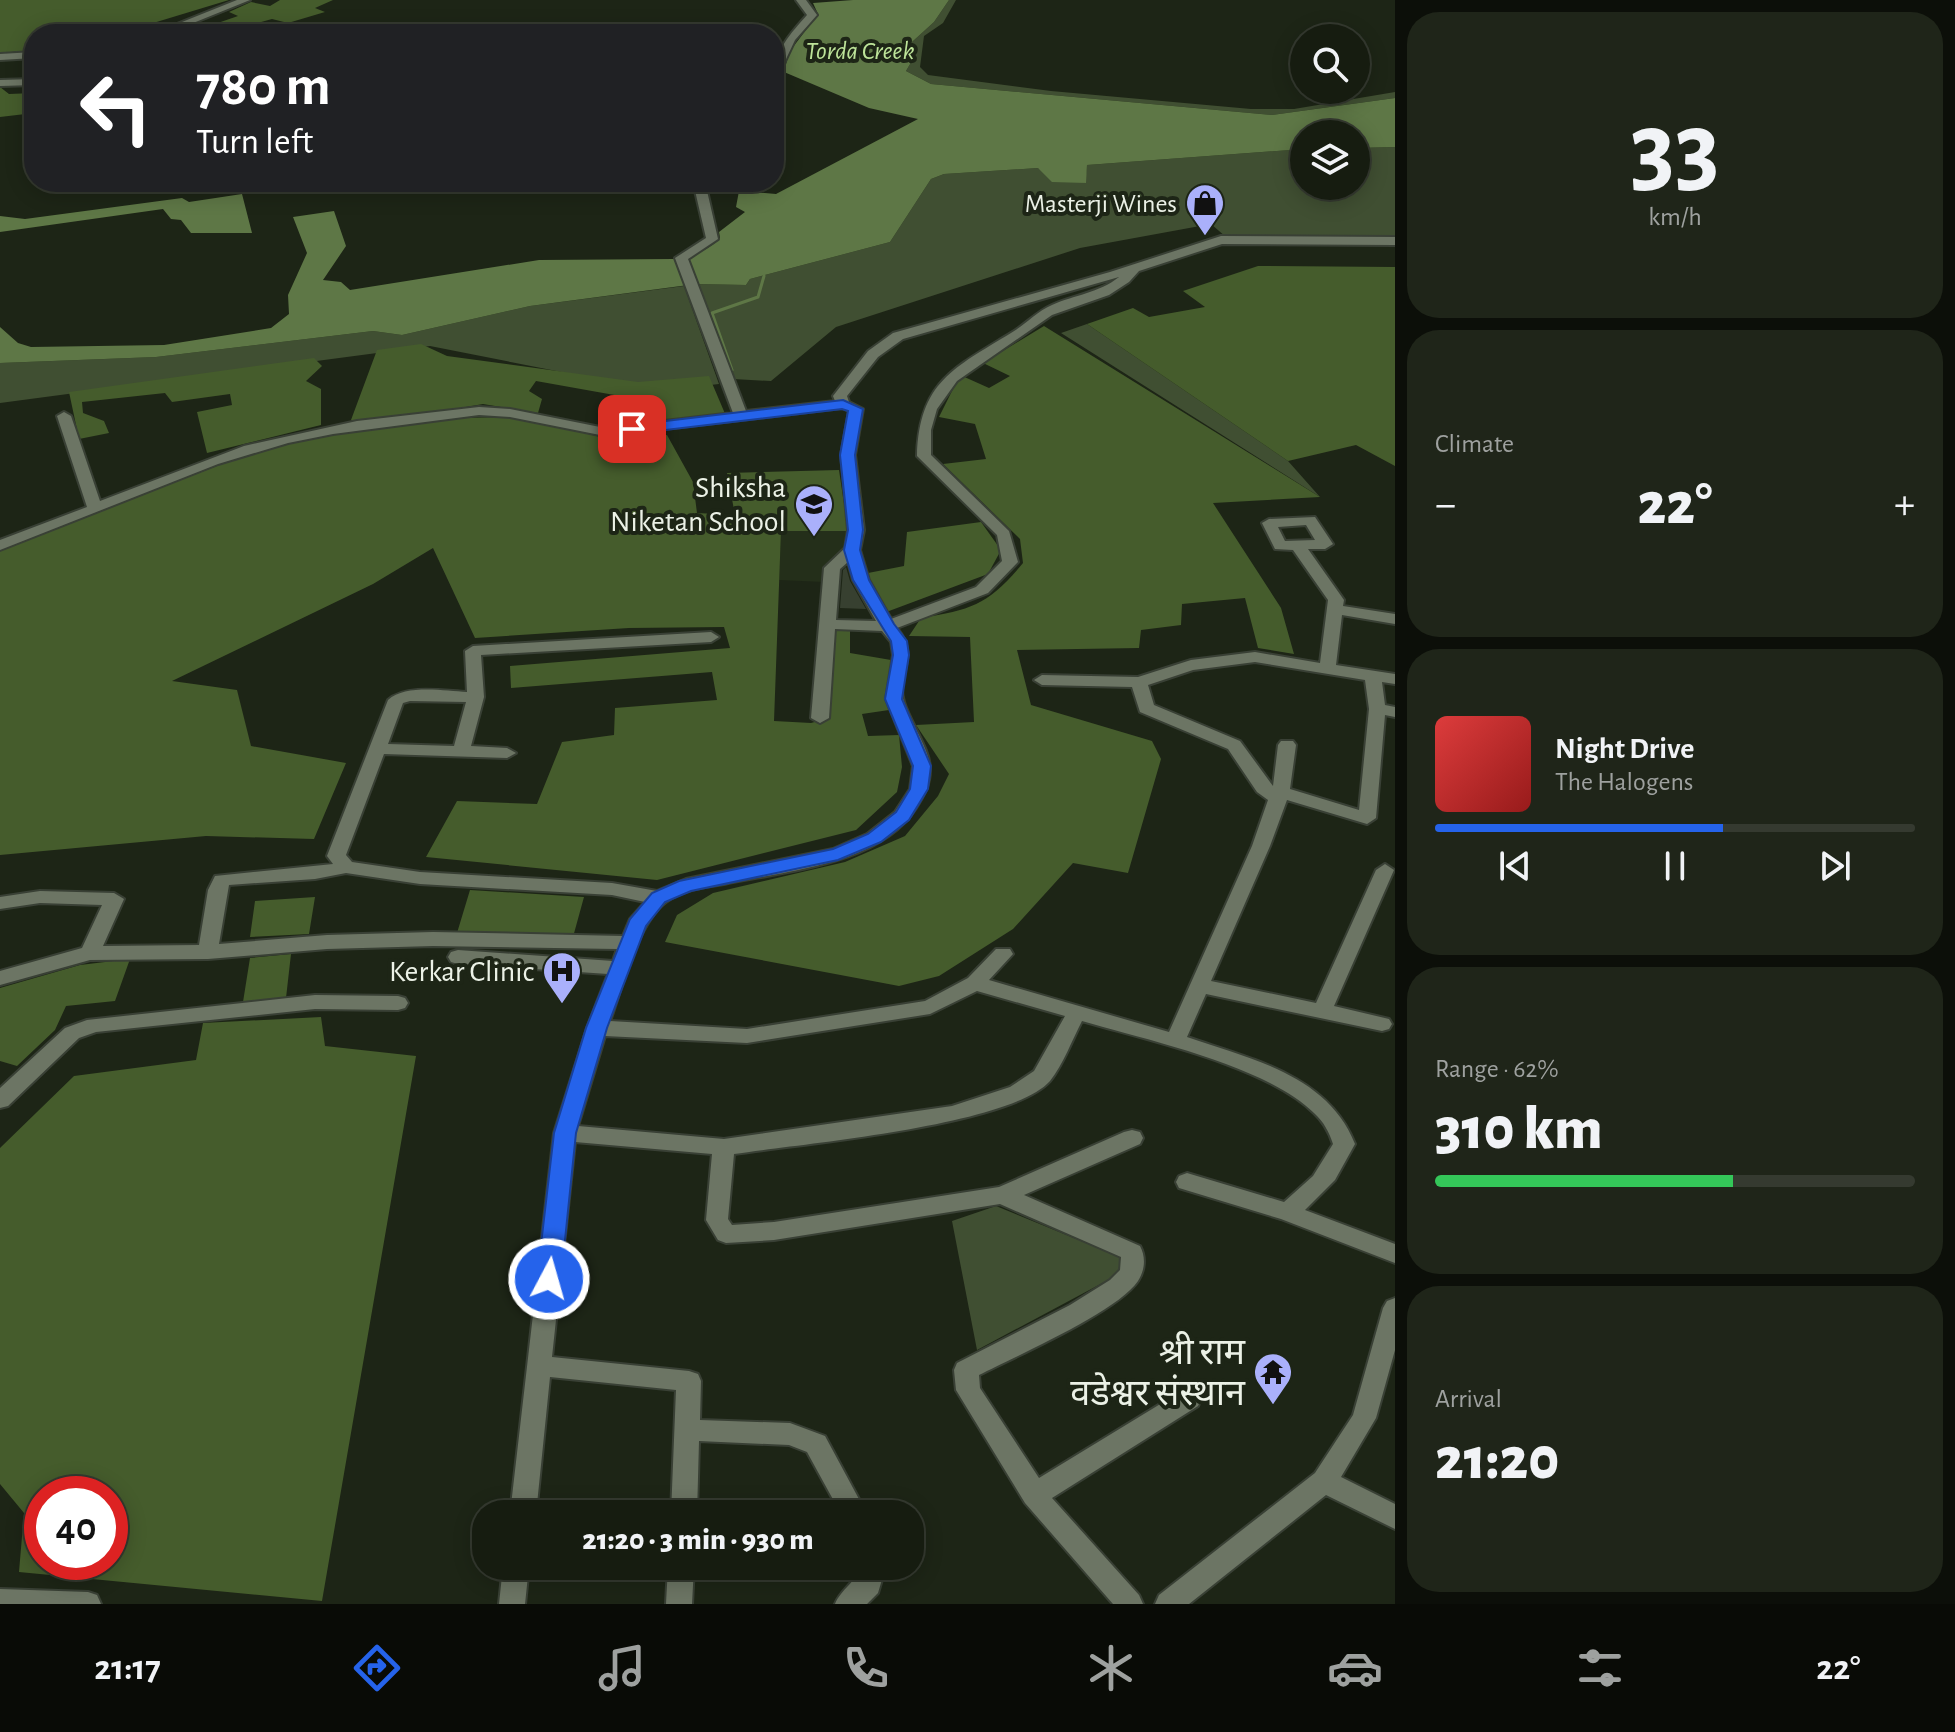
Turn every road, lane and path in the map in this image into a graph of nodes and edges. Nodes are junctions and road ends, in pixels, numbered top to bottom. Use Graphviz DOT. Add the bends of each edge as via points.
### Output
graph roads {
  1 [pos="245,0"];
  2 [pos="801,0"];
  3 [pos="183,24"];
  4 [pos="784,52"];
  5 [pos="24,56"];
  6 [pos="0,57"];
  7 [pos="24,82"];
  8 [pos="0,83"];
  9 [pos="701,192"];
  10 [pos="1395,241"];
  11 [pos="1134,269"];
  12 [pos="843,404"];
  13 [pos="64,416"];
  14 [pos="742,418"];
  15 [pos="95,509"];
  16 [pos="0,545"];
  17 [pos="1299,548"];
  18 [pos="852,550"];
  19 [pos="1335,609"];
  20 [pos="1395,619"];
  21 [pos="826,624"];
  22 [pos="887,626"];
  23 [pos="711,637"];
  24 [pos="1327,669"];
  25 [pos="1373,675"];
  26 [pos="1395,679"];
  27 [pos="1042,680"];
  28 [pos="1139,682"];
  29 [pos="476,697"];
  30 [pos="1386,711"];
  31 [pos="820,718"];
  32 [pos="1287,745"];
  33 [pos="379,749"];
  34 [pos="461,751"];
  35 [pos="507,753"];
  36 [pos="1280,795"];
  37 [pos="346,867"];
  38 [pos="1385,870"];
  39 [pos="659,898"];
  40 [pos="0,903"];
  41 [pos="630,943"];
  42 [pos="208,952"];
  43 [pos="90,953"];
  44 [pos="1003,954"];
  45 [pos="458,957"];
  46 [pos="620,968"];
  47 [pos="0,978"];
  48 [pos="975,983"];
  49 [pos="1199,986"];
  50 [pos="398,1003"];
  51 [pos="1322,1011"];
  52 [pos="1076,1014"];
  53 [pos="1382,1024"];
  54 [pos="597,1028"];
  55 [pos="1175,1041"];
  56 [pos="0,1100"];
  57 [pos="565,1133"];
  58 [pos="1132,1138"];
  59 [pos="724,1147"];
  60 [pos="1187,1182"];
  61 [pos="1002,1195"];
  62 [pos="1287,1212"];
  63 [pos="1395,1254"];
  64 [pos="1395,1308"];
  65 [pos="540,1366"];
  66 [pos="1189,1399"];
  67 [pos="689,1430"];
  68 [pos="1324,1481"];
  69 [pos="1034,1495"];
  70 [pos="525,1500"];
  71 [pos="685,1500"];
  72 [pos="846,1500"];
  73 [pos="1395,1517"];
  74 [pos="515,1580"];
  75 [pos="680,1580"];
  76 [pos="870,1580"];
  77 [pos="0,1601"];
  78 [pos="34,1603"];
  79 [pos="88,1604"];
  80 [pos="512,1604"];
  81 [pos="679,1604"];
  82 [pos="848,1604"];
  83 [pos="1130,1604"];
  84 [pos="1168,1604"];
  1 -- 3 [label="street"];
  2 -- 4 [label="street" via="812,15"];
  5 -- 6 [label="street"];
  7 -- 8 [label="street"];
  9 -- 14 [label="street" via="712,239 683,255 684,267"];
  10 -- 11 [label="street" via="1233,239"];
  11 -- 12 [label="street" via="898,336 853,378 840,396"];
  11 -- 22 [label="street" via="1108,293 1047,312 958,369 937,396 923,436 924,456 1004,534 1010,562 982,590"];
  12 -- 14 [label="street"];
  12 -- 18 [label="street" via="857,414 848,455 856,530"];
  13 -- 15 [label="street"];
  14 -- 15 [label="street" via="605,432 510,413 446,415 286,439 197,466"];
  15 -- 16 [label="street"];
  17 -- 19 [label="street" via="1336,600"];
  18 -- 21 [label="street" via="832,568"];
  18 -- 22 [label="street" via="861,580"];
  19 -- 20 [label="street"];
  19 -- 24 [label="street"];
  21 -- 22 [label="street"];
  21 -- 31 [label="street"];
  22 -- 39 [label="street" via="899,641 901,655 894,699 922,766 919,789 902,816 874,838 838,854 686,885"];
  23 -- 29 [label="street" via="473,651"];
  24 -- 25 [label="street"];
  24 -- 28 [label="street" via="1255,657 1191,665"];
  25 -- 26 [label="street"];
  25 -- 30 [label="street"];
  27 -- 28 [label="street"];
  28 -- 36 [label="street" via="1146,708 1234,745 1263,788"];
  29 -- 33 [label="street" via="396,700"];
  29 -- 34 [label="street"];
  30 -- 36 [label="street" via="1367,818"];
  32 -- 36 [label="street"];
  33 -- 34 [label="street"];
  33 -- 37 [label="street" via="340,839 336,856"];
  34 -- 35 [label="street"];
  36 -- 49 [label="street"];
  37 -- 39 [label="street" via="420,878 612,889"];
  37 -- 42 [label="street" via="318,875 222,880"];
  38 -- 51 [label="street"];
  39 -- 41 [label="street" via="637,924"];
  40 -- 43 [label="street" via="40,897 114,899"];
  41 -- 42 [label="street" via="433,939"];
  41 -- 46 [label="street"];
  42 -- 43 [label="street"];
  43 -- 47 [label="street"];
  44 -- 48 [label="street"];
  45 -- 46 [label="street"];
  46 -- 54 [label="street"];
  48 -- 52 [label="street"];
  48 -- 54 [label="street" via="930,1007 747,1036"];
  49 -- 51 [label="street"];
  49 -- 55 [label="street"];
  50 -- 56 [label="street" via="315,1002 94,1025 72,1033"];
  51 -- 53 [label="street"];
  52 -- 55 [label="street"];
  52 -- 59 [label="street" via="1042,1076 1017,1093 953,1114"];
  54 -- 57 [label="street"];
  55 -- 62 [label="street" via="1260,1070 1300,1092 1334,1120 1344,1144 1334,1168"];
  57 -- 59 [label="street"];
  57 -- 65 [label="street"];
  58 -- 61 [label="street"];
  59 -- 61 [label="street" via="717,1220 726,1234"];
  60 -- 62 [label="street"];
  61 -- 69 [label="street" via="1132,1252 1128,1279 966,1370 968,1390"];
  62 -- 63 [label="street"];
  64 -- 68 [label="street" via="1364,1418"];
  65 -- 67 [label="street" via="689,1381"];
  65 -- 70 [label="street"];
  66 -- 69 [label="street"];
  67 -- 71 [label="street"];
  67 -- 72 [label="street" via="790,1434 816,1444"];
  68 -- 73 [label="street"];
  68 -- 84 [label="street"];
  69 -- 83 [label="street"];
  74 -- 80 [label="street"];
  75 -- 81 [label="street"];
  76 -- 82 [label="street"];
  77 -- 78 [label="street"];
  78 -- 79 [label="street"];
}
